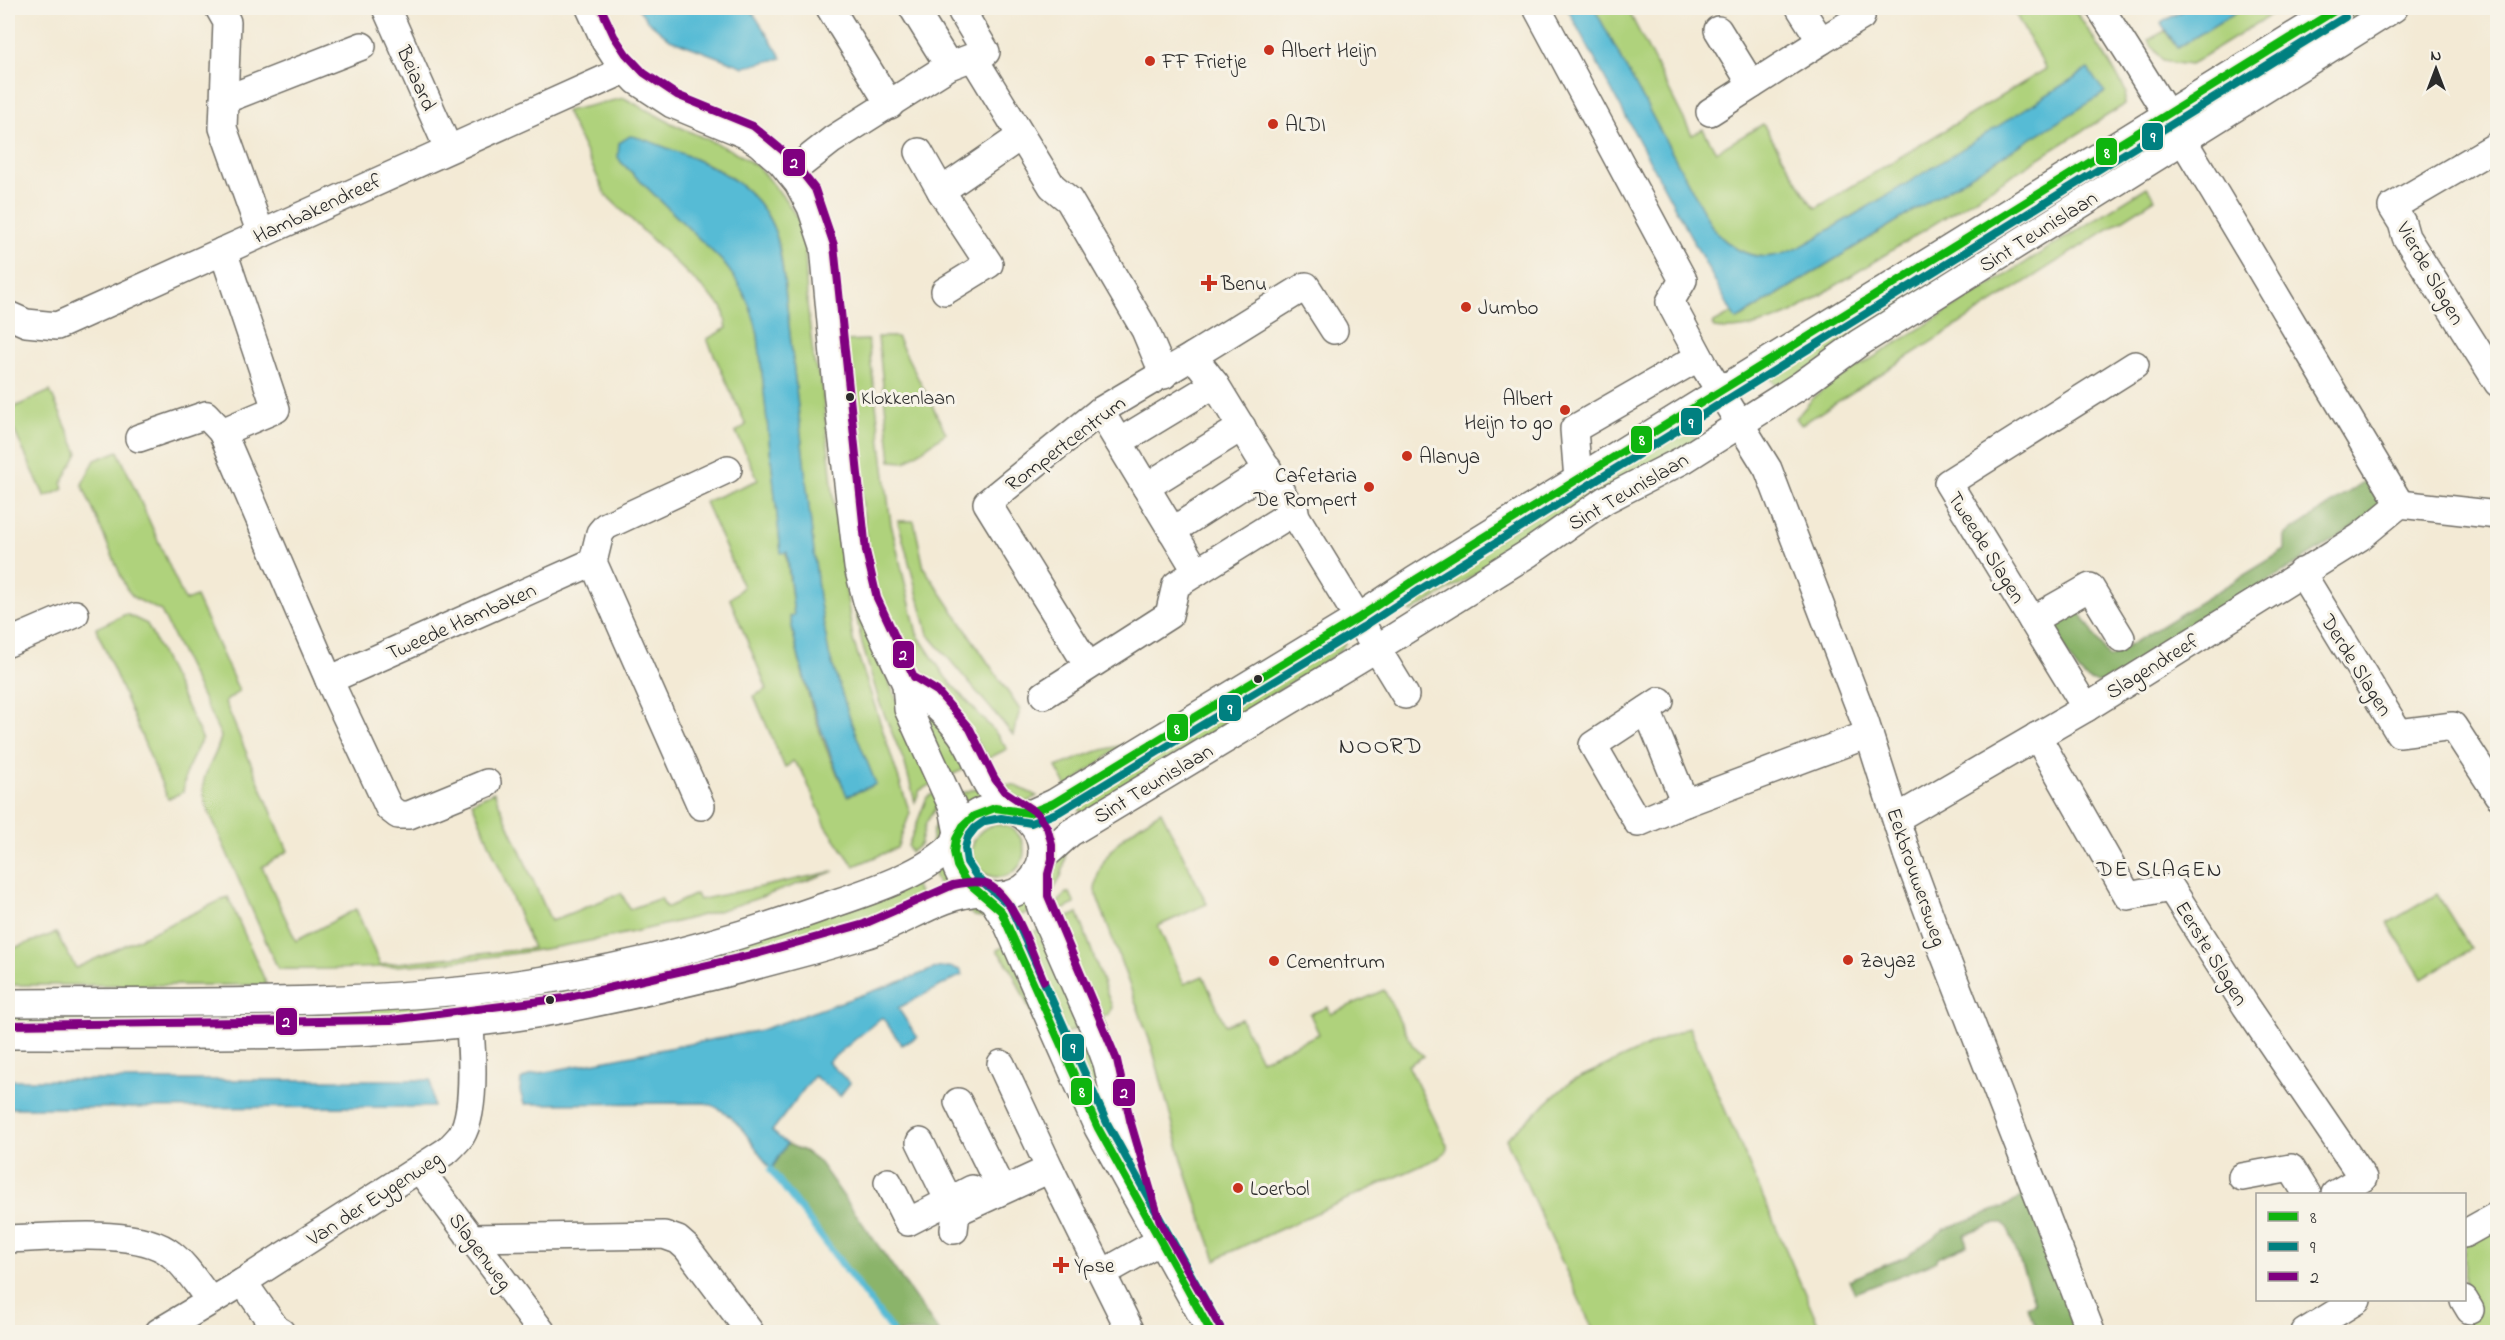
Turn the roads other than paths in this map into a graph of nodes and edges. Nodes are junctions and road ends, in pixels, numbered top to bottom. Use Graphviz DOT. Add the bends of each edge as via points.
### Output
graph roads {
  1 [pos="219,8"];
  2 [pos="386,8"];
  3 [pos="590,8"];
  4 [pos="830,8"];
  5 [pos="913,8"];
  6 [pos="970,8"];
  7 [pos="1538,8"];
  8 [pos="1800,8"];
  9 [pos="2100,8"];
  10 [pos="2339,8"];
  11 [pos="2394,8"];
  12 [pos="1862,17"];
  13 [pos="1718,30"];
  14 [pos="1821,41"];
  15 [pos="363,46"];
  16 [pos="961,61"];
  17 [pos="625,70"];
  18 [pos="1752,85"];
  19 [pos="224,100"];
  20 [pos="890,105"];
  21 [pos="1710,112"];
  22 [pos="2168,114"];
  23 [pos="1021,136"];
  24 [pos="2184,140"];
  25 [pos="2498,145"];
  26 [pos="448,148"];
  27 [pos="919,152"];
  28 [pos="790,173"];
  29 [pos="941,191"];
  30 [pos="261,234"];
  31 [pos="223,252"];
  32 [pos="945,291"];
  33 [pos="8,315"];
  34 [pos="1334,330"];
  35 [pos="1192,356"];
  36 [pos="1699,357"];
  37 [pos="2135,365"];
  38 [pos="1164,375"];
  39 [pos="2498,383"];
  40 [pos="1215,384"];
  41 [pos="1720,392"];
  42 [pos="1637,393"];
  43 [pos="1100,411"];
  44 [pos="1676,420"];
  45 [pos="1739,424"];
  46 [pos="1242,427"];
  47 [pos="222,432"];
  48 [pos="139,438"];
  49 [pos="1119,442"];
  50 [pos="728,469"];
  51 [pos="1268,469"];
  52 [pos="1578,480"];
  53 [pos="1146,487"];
  54 [pos="2400,504"];
  55 [pos="1295,511"];
  56 [pos="2498,515"];
  57 [pos="1172,531"];
  58 [pos="593,562"];
  59 [pos="1197,572"];
  60 [pos="2301,572"];
  61 [pos="75,614"];
  62 [pos="1358,618"];
  63 [pos="2032,620"];
  64 [pos="2121,638"];
  65 [pos="8,643"];
  66 [pos="1377,648"];
  67 [pos="1082,657"];
  68 [pos="329,680"];
  69 [pos="906,684"];
  70 [pos="1044,695"];
  71 [pos="1405,695"];
  72 [pos="2086,708"];
  73 [pos="1869,734"];
  74 [pos="2037,736"];
  75 [pos="487,783"];
  76 [pos="2498,795"];
  77 [pos="1685,803"];
  78 [pos="701,806"];
  79 [pos="1016,812"];
  80 [pos="1897,818"];
  81 [pos="956,838"];
  82 [pos="1040,865"];
  83 [pos="983,893"];
  84 [pos="467,990"];
  85 [pos="8,1003"];
  86 [pos="469,1022"];
  87 [pos="8,1035"];
  88 [pos="1001,1064"];
  89 [pos="958,1102"];
  90 [pos="920,1142"];
  91 [pos="1046,1161"];
  92 [pos="420,1170"];
  93 [pos="995,1177"];
  94 [pos="2242,1177"];
  95 [pos="888,1182"];
  96 [pos="2306,1193"];
  97 [pos="2337,1193"];
  98 [pos="948,1201"];
  99 [pos="2498,1215"];
  100 [pos="954,1230"];
  101 [pos="2466,1233"];
  102 [pos="1155,1234"];
  103 [pos="470,1238"];
  104 [pos="8,1239"];
  105 [pos="1103,1273"];
  106 [pos="243,1281"];
  107 [pos="210,1300"];
  108 [pos="2354,1301"];
  109 [pos="159,1332"];
  110 [pos="281,1332"];
  111 [pos="542,1332"];
  112 [pos="750,1332"];
  113 [pos="1131,1332"];
  114 [pos="1211,1332"];
  115 [pos="2091,1332"];
  116 [pos="2305,1332"];
  1 -- 19 [label="street" via="227,22"];
  2 -- 26 [label="street, Beiaard"];
  3 -- 17 [label="street" via="605,41"];
  4 -- 20 [label="street"];
  5 -- 16 [label="street"];
  6 -- 16 [label="street" via="962,12 986,52"];
  7 -- 36 [label="street, Eekbrouwersweg" via="1683,280 1670,302"];
  8 -- 14 [label="street"];
  9 -- 22 [label="street"];
  10 -- 22 [label="street, Sint Teunislaan"];
  11 -- 24 [label="street, Sint Teunislaan"];
  12 -- 14 [label="street"];
  13 -- 18 [label="street"];
  14 -- 18 [label="street"];
  15 -- 19 [label="street"];
  16 -- 20 [label="street"];
  16 -- 23 [label="street"];
  17 -- 26 [label="street, Hambakendreef"];
  17 -- 28 [label="street" via="672,104 747,135"];
  18 -- 21 [label="street"];
  19 -- 30 [label="street" via="223,128"];
  20 -- 28 [label="street" via="832,140"];
  22 -- 24 [label="street"];
  22 -- 41 [label="street, Sint Teunislaan"];
  23 -- 29 [label="street"];
  23 -- 38 [label="street" via="1052,186 1069,201 1145,330"];
  24 -- 45 [label="street, Sint Teunislaan" via="1859,343"];
  24 -- 54 [label="street"];
  25 -- 39 [label="street, Vierde Slagen" via="2392,207 2406,237"];
  26 -- 30 [label="street, Hambakendreef"];
  27 -- 29 [label="street"];
  28 -- 69 [label="street" via="806,194 824,246 861,580"];
  29 -- 32 [label="street" via="989,264"];
  30 -- 31 [label="street, Hambakendreef"];
  31 -- 33 [label="street, Hambakendreef" via="57,326 26,323"];
  31 -- 47 [label="street" via="276,409"];
  34 -- 35 [label="street, Rompertcentrum" via="1306,286"];
  35 -- 38 [label="street, Rompertcentrum"];
  35 -- 40 [label="street"];
  36 -- 41 [label="street, Eekbrouwersweg"];
  36 -- 42 [label="street"];
  37 -- 63 [label="street, Tweede Slagen" via="1948,483"];
  38 -- 43 [label="street, Rompertcentrum"];
  40 -- 46 [label="street"];
  40 -- 49 [label="street"];
  41 -- 44 [label="street, Sint Teunislaan"];
  41 -- 45 [label="street, Eekbrouwersweg"];
  42 -- 44 [label="street"];
  42 -- 52 [label="street" via="1574,429"];
  43 -- 49 [label="street"];
  43 -- 67 [label="street, Rompertcentrum" via="987,503"];
  44 -- 52 [label="street, Sint Teunislaan"];
  45 -- 66 [label="street, Sint Teunislaan" via="1683,460 1605,500 1529,553"];
  45 -- 73 [label="street, Eekbrouwersweg" via="1768,469"];
  46 -- 51 [label="street"];
  46 -- 53 [label="street"];
  47 -- 48 [label="street" via="206,415"];
  47 -- 68 [label="street"];
  49 -- 53 [label="street"];
  50 -- 58 [label="street" via="606,526 600,533"];
  51 -- 55 [label="street"];
  51 -- 57 [label="street"];
  52 -- 62 [label="street, Sint Teunislaan"];
  53 -- 57 [label="street"];
  54 -- 56 [label="street"];
  54 -- 60 [label="street, Slagendreef" via="2360,537"];
  55 -- 59 [label="street"];
  55 -- 62 [label="street"];
  57 -- 59 [label="street"];
  58 -- 68 [label="street, Tweede Hambaken"];
  58 -- 78 [label="street"];
  59 -- 67 [label="street" via="1176,585 1169,615"];
  60 -- 72 [label="street, Slagendreef"];
  60 -- 76 [label="street, Derde Slagen" via="2399,733 2452,726"];
  61 -- 65 [label="street"];
  62 -- 66 [label="street"];
  62 -- 79 [label="street, Sint Teunislaan" via="1054,803 1032,813"];
  63 -- 64 [label="street" via="2090,586"];
  63 -- 72 [label="street, Tweede Slagen"];
  66 -- 71 [label="street"];
  66 -- 82 [label="street, Sint Teunislaan" via="1070,833"];
  67 -- 70 [label="street"];
  68 -- 75 [label="street" via="389,808 398,815 409,815"];
  69 -- 79 [label="street" via="930,699 962,735 990,791"];
  69 -- 81 [label="street" via="908,709 953,808"];
  72 -- 74 [label="street, Slagendreef"];
  73 -- 77 [label="street"];
  73 -- 80 [label="street, Eekbrouwersweg"];
  74 -- 80 [label="street, Slagendreef"];
  74 -- 97 [label="street, Eerste Slagen" via="2128,896 2171,888 2363,1178"];
  77 -- 77 [label="street" via="1638,823 1593,745 1654,706"];
  79 -- 81 [label="street" via="1003,808 981,811 964,824"];
  79 -- 82 [label="street" via="1038,832 1042,845"];
  80 -- 115 [label="street, Eekbrouwersweg" via="1941,946"];
  81 -- 83 [label="street" via="954,858 959,872 968,884"];
  81 -- 84 [label="street" via="926,867 754,932 558,978"];
  82 -- 83 [label="street" via="1028,884 1015,892 1000,896"];
  82 -- 102 [label="street" via="1038,898 1107,1063 1120,1124"];
  83 -- 86 [label="street" via="957,896 868,934 763,963 567,1008"];
  83 -- 102 [label="street" via="993,900 1007,923 1098,1128"];
  84 -- 85 [label="street" via="290,1001"];
  84 -- 86 [label="street, Van der Eygenweg"];
  86 -- 87 [label="street" via="392,1030"];
  86 -- 92 [label="street, Van der Eygenweg" via="468,1118 461,1136"];
  88 -- 91 [label="street"];
  89 -- 93 [label="street"];
  90 -- 98 [label="street"];
  91 -- 93 [label="street"];
  91 -- 100 [label="street" via="957,1212"];
  91 -- 105 [label="street"];
  92 -- 103 [label="street, Slagenweg"];
  92 -- 106 [label="street, Van der Eygenweg"];
  93 -- 98 [label="street"];
  94 -- 96 [label="street" via="2291,1168"];
  95 -- 98 [label="street" via="908,1222"];
  99 -- 101 [label="street"];
  102 -- 105 [label="street"];
  102 -- 114 [label="street"];
  103 -- 111 [label="street, Slagenweg"];
  103 -- 112 [label="street" via="664,1235 687,1248"];
  104 -- 107 [label="street" via="126,1237 151,1242 172,1254"];
  105 -- 113 [label="street"];
  106 -- 107 [label="street, Van der Eygenweg"];
  106 -- 110 [label="street"];
  107 -- 109 [label="street, Van der Eygenweg"];
  108 -- 116 [label="street"];
}
